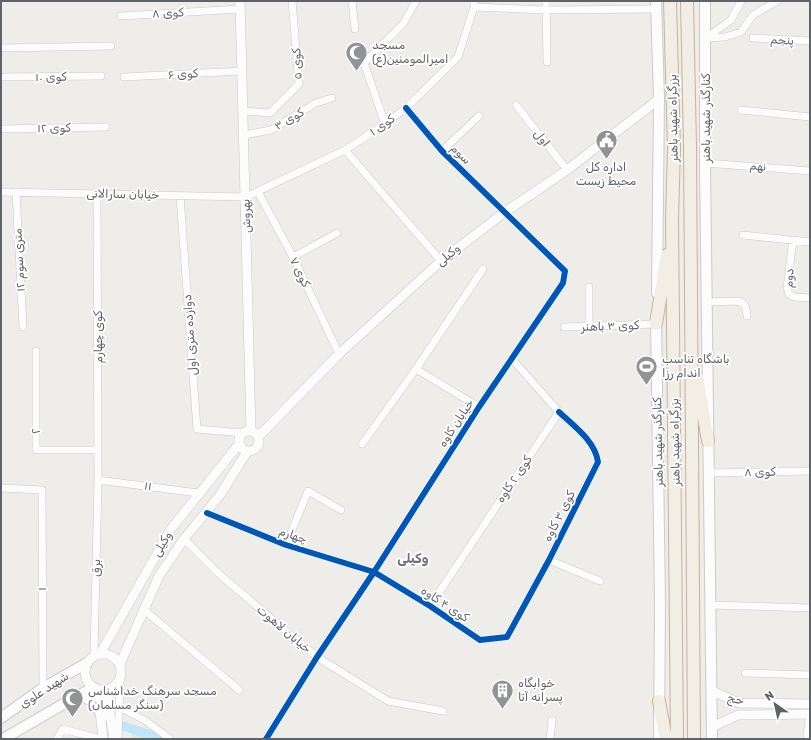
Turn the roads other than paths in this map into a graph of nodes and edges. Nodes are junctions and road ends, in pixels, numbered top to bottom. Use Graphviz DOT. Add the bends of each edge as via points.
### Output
graph roads {
  1 [pos="292,1"];
  2 [pos="352,1"];
  3 [pos="416,1"];
  4 [pos="546,1"];
  5 [pos="670,1"];
  6 [pos="687,1"];
  7 [pos="706,1"];
  8 [pos="742,1"];
  9 [pos="777,1"];
  10 [pos="474,4"];
  11 [pos="240,5"];
  12 [pos="656,5"];
  13 [pos="546,10"];
  14 [pos="121,16"];
  15 [pos="355,29"];
  16 [pos="706,38"];
  17 [pos="753,38"];
  18 [pos="810,41"];
  19 [pos="111,46"];
  20 [pos="1,48"];
  21 [pos="547,62"];
  22 [pos="242,71"];
  23 [pos="101,76"];
  24 [pos="1,77"];
  25 [pos="124,77"];
  26 [pos="332,98"];
  27 [pos="659,99"];
  28 [pos="516,105"];
  29 [pos="406,108"];
  30 [pos="741,110"];
  31 [pos="243,111"];
  32 [pos="480,116"];
  33 [pos="810,117"];
  34 [pos="385,124"];
  35 [pos="106,127"];
  36 [pos="1,129"];
  37 [pos="244,135"];
  38 [pos="345,150"];
  39 [pos="442,151"];
  40 [pos="705,163"];
  41 [pos="567,170"];
  42 [pos="810,171"];
  43 [pos="1,192"];
  44 [pos="16,192"];
  45 [pos="258,192"];
  46 [pos="97,194"];
  47 [pos="180,196"];
  48 [pos="246,197"];
  49 [pos="505,212"];
  50 [pos="672,220"];
  51 [pos="337,233"];
  52 [pos="743,234"];
  53 [pos="793,240"];
  54 [pos="810,242"];
  55 [pos="293,257"];
  56 [pos="441,261"];
  57 [pos="483,269"];
  58 [pos="589,287"];
  59 [pos="810,298"];
  60 [pos="708,302"];
  61 [pos="747,316"];
  62 [pos="656,324"];
  63 [pos="589,326"];
  64 [pos="564,327"];
  65 [pos="23,328"];
  66 [pos="690,344"];
  67 [pos="36,351"];
  68 [pos="339,354"];
  69 [pos="512,359"];
  70 [pos="416,369"];
  71 [pos="479,407"];
  72 [pos="559,412"];
  73 [pos="251,433"];
  74 [pos="708,441"];
  75 [pos="239,444"];
  76 [pos="362,444"];
  77 [pos="98,450"];
  78 [pos="247,452"];
  79 [pos="810,471"];
  80 [pos="709,473"];
  81 [pos="98,480"];
  82 [pos="1,488"];
  83 [pos="198,493"];
  84 [pos="341,510"];
  85 [pos="207,513"];
  86 [pos="184,539"];
  87 [pos="286,545"];
  88 [pos="549,560"];
  89 [pos="374,572"];
  90 [pos="600,582"];
  91 [pos="711,605"];
  92 [pos="430,606"];
  93 [pos="810,608"];
  94 [pos="143,609"];
  95 [pos="507,637"];
  96 [pos="97,655"];
  97 [pos="317,657"];
  98 [pos="87,663"];
  99 [pos="120,664"];
  100 [pos="745,673"];
  101 [pos="810,675"];
  102 [pos="120,681"];
  103 [pos="43,688"];
  104 [pos="99,690"];
  105 [pos="240,690"];
  106 [pos="712,691"];
  107 [pos="79,695"];
  108 [pos="659,701"];
  109 [pos="739,703"];
  110 [pos="810,704"];
  111 [pos="119,707"];
  112 [pos="443,711"];
  113 [pos="810,714"];
  114 [pos="738,715"];
  115 [pos="102,717"];
  116 [pos="1,718"];
  117 [pos="552,720"];
  118 [pos="712,727"];
  119 [pos="6,738"];
  120 [pos="57,739"];
  121 [pos="102,739"];
  122 [pos="114,739"];
  123 [pos="118,739"];
  124 [pos="170,739"];
  125 [pos="266,739"];
  126 [pos="550,739"];
  127 [pos="659,739"];
  128 [pos="666,739"];
  129 [pos="677,739"];
  130 [pos="694,739"];
  131 [pos="712,739"];
  132 [pos="809,739"];
  1 -- 31 [label="street, کوی ۵" via="299,84 270,113"];
  2 -- 15 [label="street"];
  3 -- 34 [label="street" via="403,24 364,63"];
  4 -- 13 [label="street"];
  5 -- 50 [label="highway, بزرگراه شهید باهنر" via="674,148"];
  6 -- 66 [label="highway, بزرگراه شهید باهنر"];
  7 -- 16 [label="main road, کنارگذر شهید باهنر"];
  8 -- 16 [label="street" via="731,20"];
  9 -- 16 [label="street" via="753,15 741,32 725,37"];
  10 -- 13 [label="street"];
  10 -- 29 [label="street, کوی ۱" via="458,57"];
  11 -- 14 [label="street, کوی ۸"];
  11 -- 22 [label="street, بهروش"];
  12 -- 13 [label="street"];
  12 -- 27 [label="main road, کنارگذر شهید باهنر"];
  13 -- 21 [label="street"];
  16 -- 40 [label="main road, کنارگذر شهید باهنر"];
  17 -- 18 [label="street, پنجم"];
  19 -- 20 [label="street"];
  22 -- 25 [label="street, کوی ۶"];
  22 -- 31 [label="street, بهروش"];
  23 -- 24 [label="street, کوی ۱۰"];
  26 -- 37 [label="street, کوی ۳" via="316,103 271,130"];
  27 -- 41 [label="street, وکیلی"];
  27 -- 62 [label="main road, کنارگذر شهید باهنر"];
  28 -- 41 [label="street, اول"];
  29 -- 34 [label="street, کوی ۱"];
  29 -- 39 [label="street, سوم"];
  30 -- 33 [label="street"];
  31 -- 37 [label="street, بهروش"];
  32 -- 39 [label="street"];
  34 -- 38 [label="street, کوی ۱"];
  35 -- 36 [label="street, کوی ۱۲"];
  37 -- 48 [label="street, بهروش"];
  38 -- 45 [label="street, کوی ۱"];
  38 -- 56 [label="street"];
  39 -- 49 [label="street, سوم"];
  40 -- 42 [label="street, نهم"];
  40 -- 60 [label="main road, کنارگذر شهید باهنر"];
  41 -- 49 [label="street, وکیلی"];
  43 -- 44 [label="street, خیابان سارالانی"];
  44 -- 46 [label="street, خیابان سارالانی"];
  44 -- 65 [label="street, ۱۲ متری سوم"];
  45 -- 48 [label="street, کوی ۱"];
  45 -- 55 [label="street, کوی ۷"];
  46 -- 47 [label="street, خیابان سارالانی"];
  46 -- 77 [label="street, کوی چهارم"];
  47 -- 48 [label="street, خیابان سارالانی"];
  47 -- 73 [label="street, دوازده متری اول" via="197,429"];
  48 -- 73 [label="street, بهروش"];
  49 -- 56 [label="street, وکیلی"];
  49 -- 69 [label="street, خیابان کاوه" via="565,271 563,283"];
  50 -- 62 [label="highway"];
  50 -- 129 [label="highway, بزرگراه شهید باهنر"];
  51 -- 55 [label="street"];
  52 -- 53 [label="street"];
  53 -- 54 [label="street"];
  53 -- 59 [label="street, دوم" via="787,288 789,294 794,297"];
  55 -- 68 [label="street, کوی ۷"];
  56 -- 68 [label="street, وکیلی"];
  57 -- 70 [label="street"];
  58 -- 63 [label="street"];
  60 -- 61 [label="street" via="742,302 746,306"];
  60 -- 74 [label="main road, کنارگذر شهید باهنر"];
  62 -- 63 [label="street, کوی ۳ باهنر"];
  62 -- 108 [label="main road, کنارگذر شهید باهنر"];
  63 -- 64 [label="street, کوی ۳ باهنر"];
  66 -- 74 [label="highway"];
  66 -- 130 [label="highway, بزرگراه شهید باهنر"];
  67 -- 77 [label="street, ۲" via="36,450"];
  68 -- 73 [label="street, وکیلی"];
  69 -- 71 [label="street, خیابان کاوه"];
  69 -- 72 [label="street"];
  70 -- 71 [label="street"];
  70 -- 76 [label="street"];
  71 -- 89 [label="street, خیابان کاوه"];
  72 -- 88 [label="street, کوی ۳ کاوه" via="597,451 598,462"];
  72 -- 92 [label="street, کوی ۲ کاوه"];
  73 -- 75 [label="street" via="239,438"];
  73 -- 78 [label="street" via="260,442 258,448"];
  74 -- 80 [label="main road, کنارگذر شهید باهنر"];
  75 -- 78 [label="street"];
  75 -- 83 [label="street, وکیلی"];
  77 -- 81 [label="street, کوی چهارم"];
  78 -- 85 [label="street, وکیلی"];
  79 -- 80 [label="street, کوی ۸"];
  80 -- 91 [label="main road, کنارگذر شهید باهنر"];
  81 -- 83 [label="street, ۱۱"];
  81 -- 96 [label="street, برق"];
  82 -- 103 [label="street, ۱" via="42,490"];
  83 -- 96 [label="street, وکیلی" via="171,529"];
  84 -- 87 [label="street" via="308,491"];
  85 -- 86 [label="street, وکیلی"];
  85 -- 87 [label="street, چهارم"];
  86 -- 94 [label="street, وکیلی" via="159,576"];
  86 -- 97 [label="street, خیابان لاهوت" via="220,575"];
  87 -- 89 [label="street, چهارم"];
  88 -- 90 [label="street"];
  88 -- 95 [label="street, کوی ۳ کاوه"];
  89 -- 92 [label="street, کوی ۴ کاوه"];
  89 -- 97 [label="street, خیابان کاوه"];
  91 -- 93 [label="street"];
  91 -- 106 [label="main road, کنارگذر شهید باهنر"];
  92 -- 95 [label="street, کوی ۴ کاوه" via="480,640"];
  94 -- 99 [label="street, وکیلی"];
  94 -- 105 [label="street"];
  96 -- 98 [label="street"];
  96 -- 99 [label="street" via="111,655"];
  97 -- 112 [label="street, خیابان لاهوت" via="388,701"];
  97 -- 125 [label="street, خیابان کاوه"];
  98 -- 103 [label="main road, شهید علوی"];
  98 -- 104 [label="street" via="85,674 89,685"];
  99 -- 102 [label="street"];
  100 -- 101 [label="street"];
  102 -- 104 [label="street" via="116,685"];
  102 -- 111 [label="street"];
  103 -- 116 [label="main road, شهید علوی"];
  104 -- 107 [label="main road, شهید علوی"];
  104 -- 115 [label="street"];
  104 -- 122 [label="street"];
  106 -- 109 [label="street, حج"];
  106 -- 118 [label="main road, کنارگذر شهید باهنر"];
  107 -- 115 [label="main road" via="90,698"];
  107 -- 119 [label="main road, شهید علوی"];
  108 -- 127 [label="main road, کنارگذر شهید باهنر"];
  108 -- 128 [label="highway"];
  109 -- 110 [label="street, حج"];
  109 -- 114 [label="street" via="736,707"];
  111 -- 123 [label="street"];
  111 -- 124 [label="street" via="146,721"];
  113 -- 114 [label="street, حج"];
  113 -- 132 [label="street" via="807,735"];
  114 -- 118 [label="street, حج"];
  115 -- 121 [label="street"];
  117 -- 126 [label="street"];
  118 -- 131 [label="main road, کنارگذر شهید باهنر"];
  120 -- 121 [label="street" via="63,729"];
}
